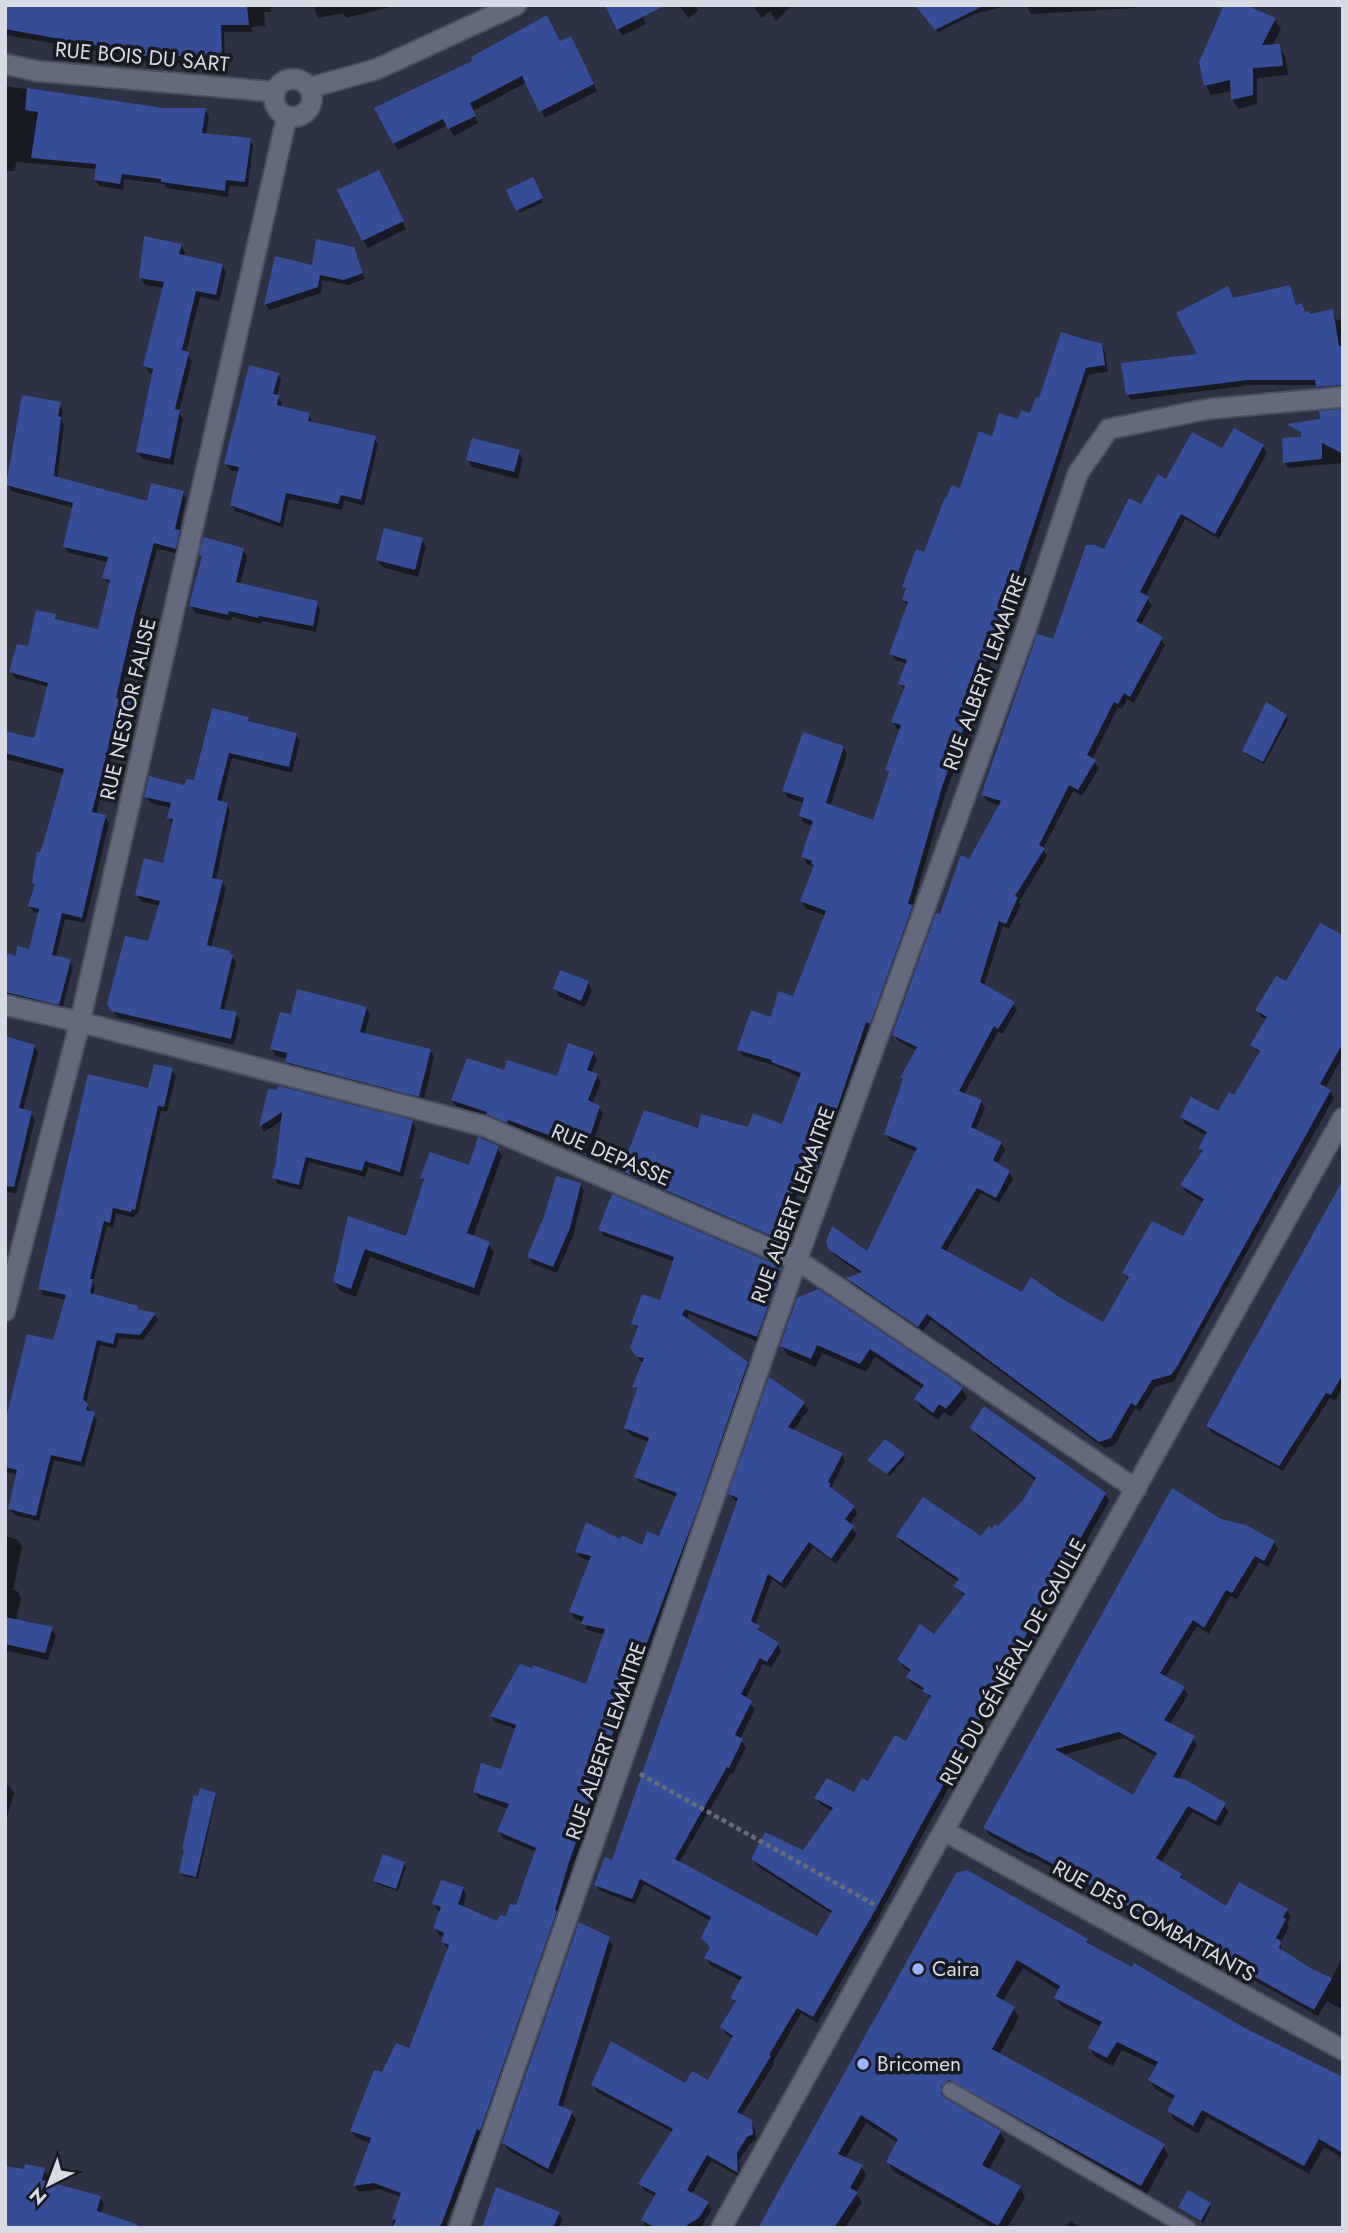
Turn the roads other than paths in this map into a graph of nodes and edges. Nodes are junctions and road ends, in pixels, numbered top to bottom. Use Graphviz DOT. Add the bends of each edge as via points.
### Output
graph roads {
  1 [pos="516,5"];
  2 [pos="5,64"];
  3 [pos="309,88"];
  4 [pos="275,92"];
  5 [pos="287,116"];
  6 [pos="1343,397"];
  7 [pos="5,1005"];
  8 [pos="80,1022"];
  9 [pos="1343,1118"];
  10 [pos="797,1259"];
  11 [pos="5,1311"];
  12 [pos="1136,1489"];
  13 [pos="944,1831"];
  14 [pos="1343,2050"];
  15 [pos="950,2090"];
  16 [pos="459,2228"];
  17 [pos="721,2228"];
  18 [pos="1188,2228"];
  1 -- 3 [label="street" via="377,69"];
  2 -- 4 [label="street, RUE BOIS DU SART" via="36,71"];
  3 -- 4 [label="street" via="289,79"];
  3 -- 5 [label="street" via="310,107 300,115"];
  4 -- 5 [label="street" via="275,105"];
  5 -- 8 [label="street, RUE NESTOR FALISE"];
  6 -- 10 [label="street, RUE ALBERT LEMAITRE" via="1208,409 1109,429 1078,473 1026,629"];
  7 -- 8 [label="street, RUE DEPASSE"];
  8 -- 10 [label="street, RUE DEPASSE" via="484,1126"];
  8 -- 11 [label="street, RUE NESTOR FALISE"];
  9 -- 12 [label="street, RUE DU GÉNÉRAL DE GAULLE"];
  10 -- 12 [label="street, RUE DEPASSE"];
  10 -- 16 [label="street, RUE ALBERT LEMAITRE"];
  12 -- 13 [label="street, RUE DU GÉNÉRAL DE GAULLE"];
  13 -- 14 [label="street, RUE DES COMBATTANTS"];
  13 -- 17 [label="street, RUE DU GÉNÉRAL DE GAULLE"];
  15 -- 18 [label="lane"];
}
